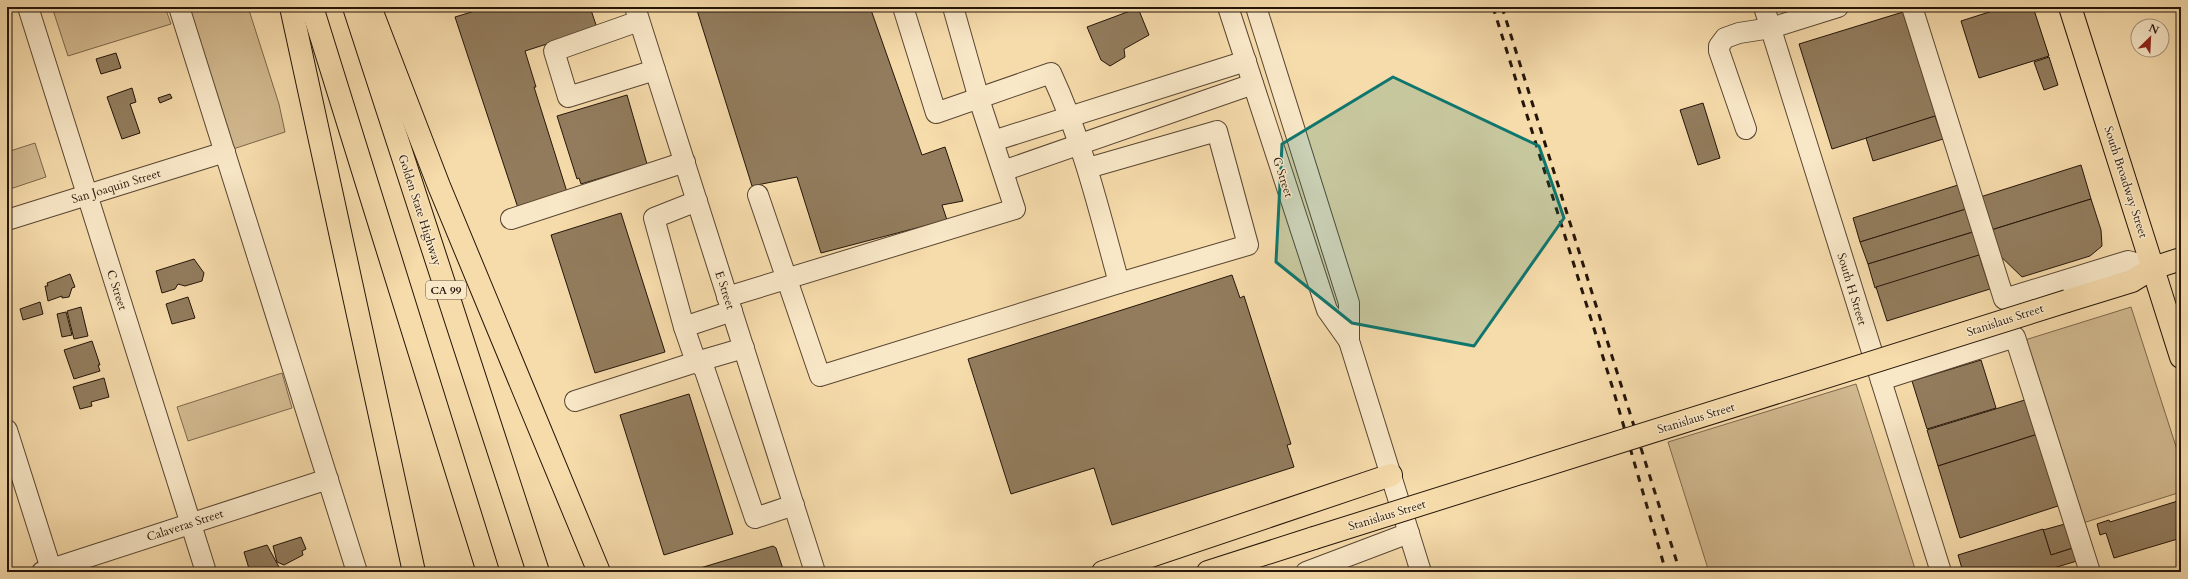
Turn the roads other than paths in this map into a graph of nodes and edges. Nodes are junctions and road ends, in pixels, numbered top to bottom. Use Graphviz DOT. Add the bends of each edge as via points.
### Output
graph roads {
  1 [pos="28,7"];
  2 [pos="179,7"];
  3 [pos="291,7"];
  4 [pos="312,7"];
  5 [pos="354,7"];
  6 [pos="370,7"];
  7 [pos="903,7"];
  8 [pos="953,7"];
  9 [pos="1228,7"];
  10 [pos="1256,7"];
  11 [pos="1764,7"];
  12 [pos="1838,7"];
  13 [pos="1912,7"];
  14 [pos="2070,7"];
  15 [pos="637,14"];
  16 [pos="1771,28"];
  17 [pos="1246,61"];
  18 [pos="655,70"];
  19 [pos="1253,84"];
  20 [pos="979,99"];
  21 [pos="1070,115"];
  22 [pos="1746,129"];
  23 [pos="993,141"];
  24 [pos="1080,145"];
  25 [pos="225,152"];
  26 [pos="684,162"];
  27 [pos="1088,168"];
  28 [pos="1003,171"];
  29 [pos="87,195"];
  30 [pos="758,195"];
  31 [pos="697,201"];
  32 [pos="510,219"];
  33 [pos="7,220"];
  34 [pos="2181,259"];
  35 [pos="2153,268"];
  36 [pos="788,278"];
  37 [pos="1119,283"];
  38 [pos="730,304"];
  39 [pos="684,327"];
  40 [pos="1350,341"];
  41 [pos="744,348"];
  42 [pos="2181,357"];
  43 [pos="696,362"];
  44 [pos="1881,380"];
  45 [pos="575,401"];
  46 [pos="7,430"];
  47 [pos="1391,475"];
  48 [pos="328,479"];
  49 [pos="794,505"];
  50 [pos="191,523"];
  51 [pos="1408,532"];
  52 [pos="48,571"];
  53 [pos="206,572"];
  54 [pos="357,572"];
  55 [pos="414,572"];
  56 [pos="488,572"];
  57 [pos="538,572"];
  58 [pos="600,572"];
  59 [pos="815,572"];
  60 [pos="1103,572"];
  61 [pos="1208,572"];
  62 [pos="1306,572"];
  63 [pos="1421,572"];
  64 [pos="1940,572"];
  65 [pos="2090,572"];
  1 -- 29 [label="street, C Street"];
  2 -- 25 [label="street"];
  3 -- 55 [label="main road" via="354,294 377,412"];
  4 -- 56 [label="main road"];
  5 -- 57 [label="main road, Golden State Highway / CA 99"];
  6 -- 58 [label="main road" via="442,193"];
  7 -- 20 [label="street" via="936,113"];
  8 -- 20 [label="street"];
  9 -- 17 [label="street, G Street"];
  10 -- 40 [label="street, G Street" via="1349,303"];
  11 -- 16 [label="street, South H Street"];
  12 -- 16 [label="street"];
  13 -- 35 [label="street" via="2004,299 2128,261"];
  14 -- 35 [label="main road, South Broadway Street"];
  15 -- 18 [label="street, E Street"];
  15 -- 18 [label="street" via="554,51 568,97"];
  16 -- 22 [label="street" via="1725,38 1719,46"];
  16 -- 44 [label="street, South H Street"];
  17 -- 19 [label="street, G Street"];
  17 -- 21 [label="street"];
  18 -- 26 [label="street, E Street"];
  19 -- 24 [label="street"];
  19 -- 40 [label="street, G Street" via="1326,310"];
  20 -- 21 [label="street" via="1051,73"];
  20 -- 23 [label="street"];
  21 -- 23 [label="street"];
  21 -- 24 [label="street"];
  23 -- 28 [label="street"];
  24 -- 27 [label="street"];
  24 -- 28 [label="street"];
  25 -- 29 [label="street, San Joaquin Street"];
  25 -- 48 [label="street"];
  26 -- 31 [label="street, E Street"];
  26 -- 32 [label="street"];
  27 -- 37 [label="street"];
  27 -- 37 [label="street" via="1217,131 1248,245"];
  28 -- 36 [label="street" via="1015,209"];
  29 -- 33 [label="street, San Joaquin Street"];
  29 -- 50 [label="street, C Street"];
  30 -- 36 [label="street"];
  31 -- 38 [label="street, E Street"];
  31 -- 39 [label="street" via="654,218"];
  34 -- 35 [label="main road, Stanislaus Street"];
  35 -- 42 [label="main road, South Broadway Street"];
  35 -- 61 [label="main road, Stanislaus Street, bridge" via="2132,281"];
  36 -- 37 [label="street" via="820,376"];
  36 -- 38 [label="street"];
  38 -- 39 [label="street"];
  38 -- 41 [label="street, E Street"];
  39 -- 43 [label="street"];
  40 -- 47 [label="street, G Street"];
  41 -- 43 [label="street"];
  41 -- 49 [label="street, E Street"];
  43 -- 45 [label="street"];
  43 -- 49 [label="street" via="704,368 755,518"];
  44 -- 64 [label="street, South H Street"];
  44 -- 65 [label="street" via="2015,337"];
  46 -- 52 [label="street"];
  47 -- 51 [label="street, G Street"];
  47 -- 60 [label="main road"];
  48 -- 50 [label="street, Calaveras Street"];
  48 -- 54 [label="street"];
  49 -- 59 [label="street, E Street"];
  50 -- 52 [label="street, Calaveras Street"];
  50 -- 53 [label="street, C Street"];
  51 -- 62 [label="street"];
  51 -- 63 [label="street, G Street"];
}
